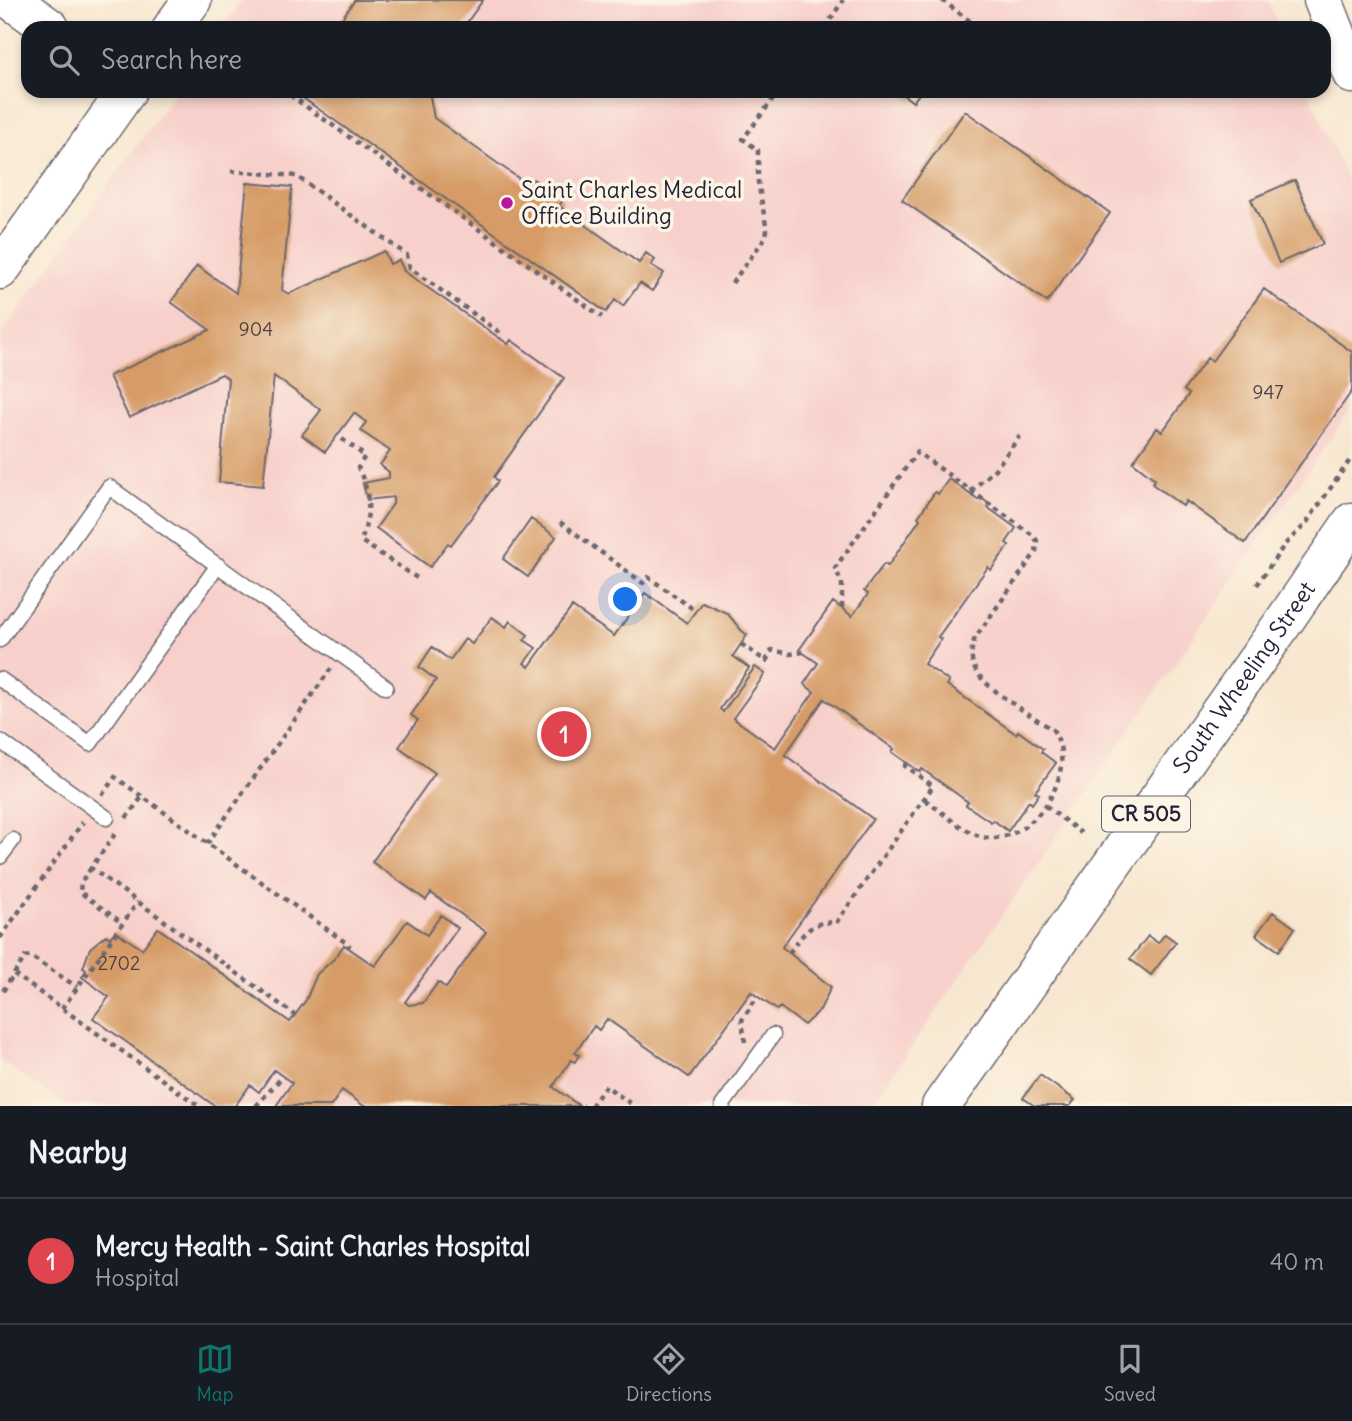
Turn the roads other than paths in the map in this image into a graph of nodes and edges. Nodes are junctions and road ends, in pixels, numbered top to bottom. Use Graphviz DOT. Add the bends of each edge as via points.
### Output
graph roads {
  1 [pos="11,0"];
  2 [pos="192,0"];
  3 [pos="1323,0"];
  4 [pos="40,21"];
  5 [pos="177,21"];
  6 [pos="1352,74"];
  7 [pos="122,98"];
  8 [pos="0,270"];
  9 [pos="1352,522"];
  10 [pos="218,565"];
  11 [pos="0,639"];
  12 [pos="0,679"];
  13 [pos="386,687"];
  14 [pos="0,741"];
  15 [pos="107,818"];
  16 [pos="13,840"];
  17 [pos="0,857"];
  18 [pos="773,1035"];
  19 [pos="722,1106"];
  20 [pos="941,1106"];
  1 -- 4 [label="main road"];
  2 -- 5 [label="main road"];
  3 -- 6 [label="main road"];
  7 -- 8 [label="main road"];
  9 -- 20 [label="main road, South Wheeling Street / CR 505"];
  10 -- 11 [label="lane" via="109,486"];
  10 -- 12 [label="lane" via="90,744"];
  10 -- 13 [label="lane"];
  14 -- 15 [label="lane"];
  16 -- 17 [label="lane"];
  18 -- 19 [label="lane"];
}
